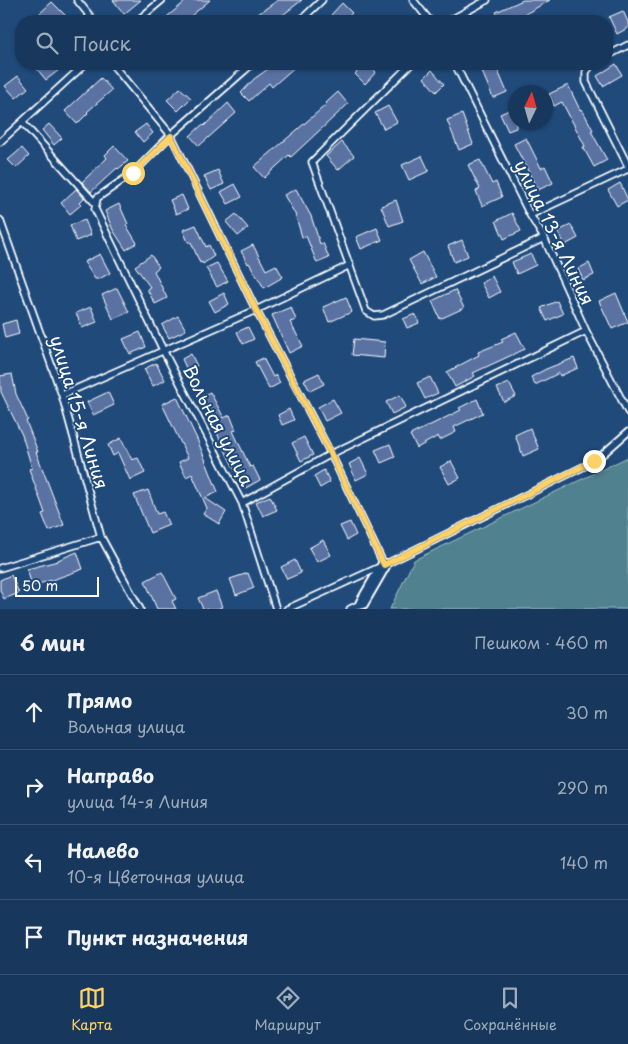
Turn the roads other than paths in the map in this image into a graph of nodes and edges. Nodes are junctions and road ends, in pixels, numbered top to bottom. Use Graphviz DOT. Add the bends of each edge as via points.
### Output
graph roads {
  1 [pos="77,0"];
  2 [pos="162,0"];
  3 [pos="322,0"];
  4 [pos="413,0"];
  5 [pos="487,0"];
  6 [pos="89,15"];
  7 [pos="144,15"];
  8 [pos="306,15"];
  9 [pos="425,15"];
  10 [pos="460,15"];
  11 [pos="628,45"];
  12 [pos="613,53"];
  13 [pos="78,70"];
  14 [pos="117,70"];
  15 [pos="245,70"];
  16 [pos="405,70"];
  17 [pos="459,70"];
  18 [pos="588,70"];
  19 [pos="22,122"];
  20 [pos="171,136"];
  21 [pos="0,142"];
  22 [pos="628,167"];
  23 [pos="95,203"];
  24 [pos="530,215"];
  25 [pos="0,220"];
  26 [pos="544,238"];
  27 [pos="350,265"];
  28 [pos="256,310"];
  29 [pos="586,331"];
  30 [pos="163,350"];
  31 [pos="62,395"];
  32 [pos="628,412"];
  33 [pos="628,432"];
  34 [pos="331,454"];
  35 [pos="242,503"];
  36 [pos="100,537"];
  37 [pos="384,565"];
  38 [pos="0,568"];
  39 [pos="362,603"];
  40 [pos="140,609"];
  41 [pos="276,609"];
  42 [pos="287,609"];
  43 [pos="350,609"];
  1 -- 6 [label="lane"];
  2 -- 7 [label="lane"];
  3 -- 8 [label="lane"];
  4 -- 9 [label="lane"];
  5 -- 10 [label="lane"];
  11 -- 12 [label="lane"];
  13 -- 19 [label="lane"];
  14 -- 20 [label="lane"];
  15 -- 20 [label="lane"];
  16 -- 27 [label="lane" via="312,162"];
  17 -- 24 [label="lane, улица 13-я Линия"];
  18 -- 22 [label="lane" via="586,82"];
  19 -- 21 [label="lane"];
  19 -- 23 [label="lane"];
  20 -- 23 [label="lane" via="133,173 97,198"];
  20 -- 28 [label="lane"];
  22 -- 24 [label="lane"];
  23 -- 30 [label="lane, Вольная улица" via="95,209"];
  24 -- 26 [label="lane, улица 13-я Линия"];
  25 -- 31 [label="lane, улица 15-я Линия"];
  26 -- 27 [label="lane" via="383,315 374,316 366,312"];
  26 -- 29 [label="lane, улица 13-я Линия"];
  27 -- 28 [label="lane"];
  28 -- 30 [label="lane"];
  28 -- 34 [label="lane"];
  29 -- 32 [label="lane, улица 13-я Линия"];
  29 -- 34 [label="lane, Вольная улица"];
  30 -- 31 [label="lane"];
  30 -- 35 [label="lane, Вольная улица"];
  31 -- 36 [label="lane, улица 15-я Линия"];
  33 -- 37 [label="lane" via="594,461"];
  34 -- 35 [label="lane, Вольная улица"];
  34 -- 37 [label="lane"];
  35 -- 41 [label="lane"];
  36 -- 38 [label="lane"];
  36 -- 40 [label="lane, улица 15-я Линия"];
  37 -- 39 [label="street"];
  37 -- 42 [label="lane"];
  39 -- 43 [label="lane"];
}
